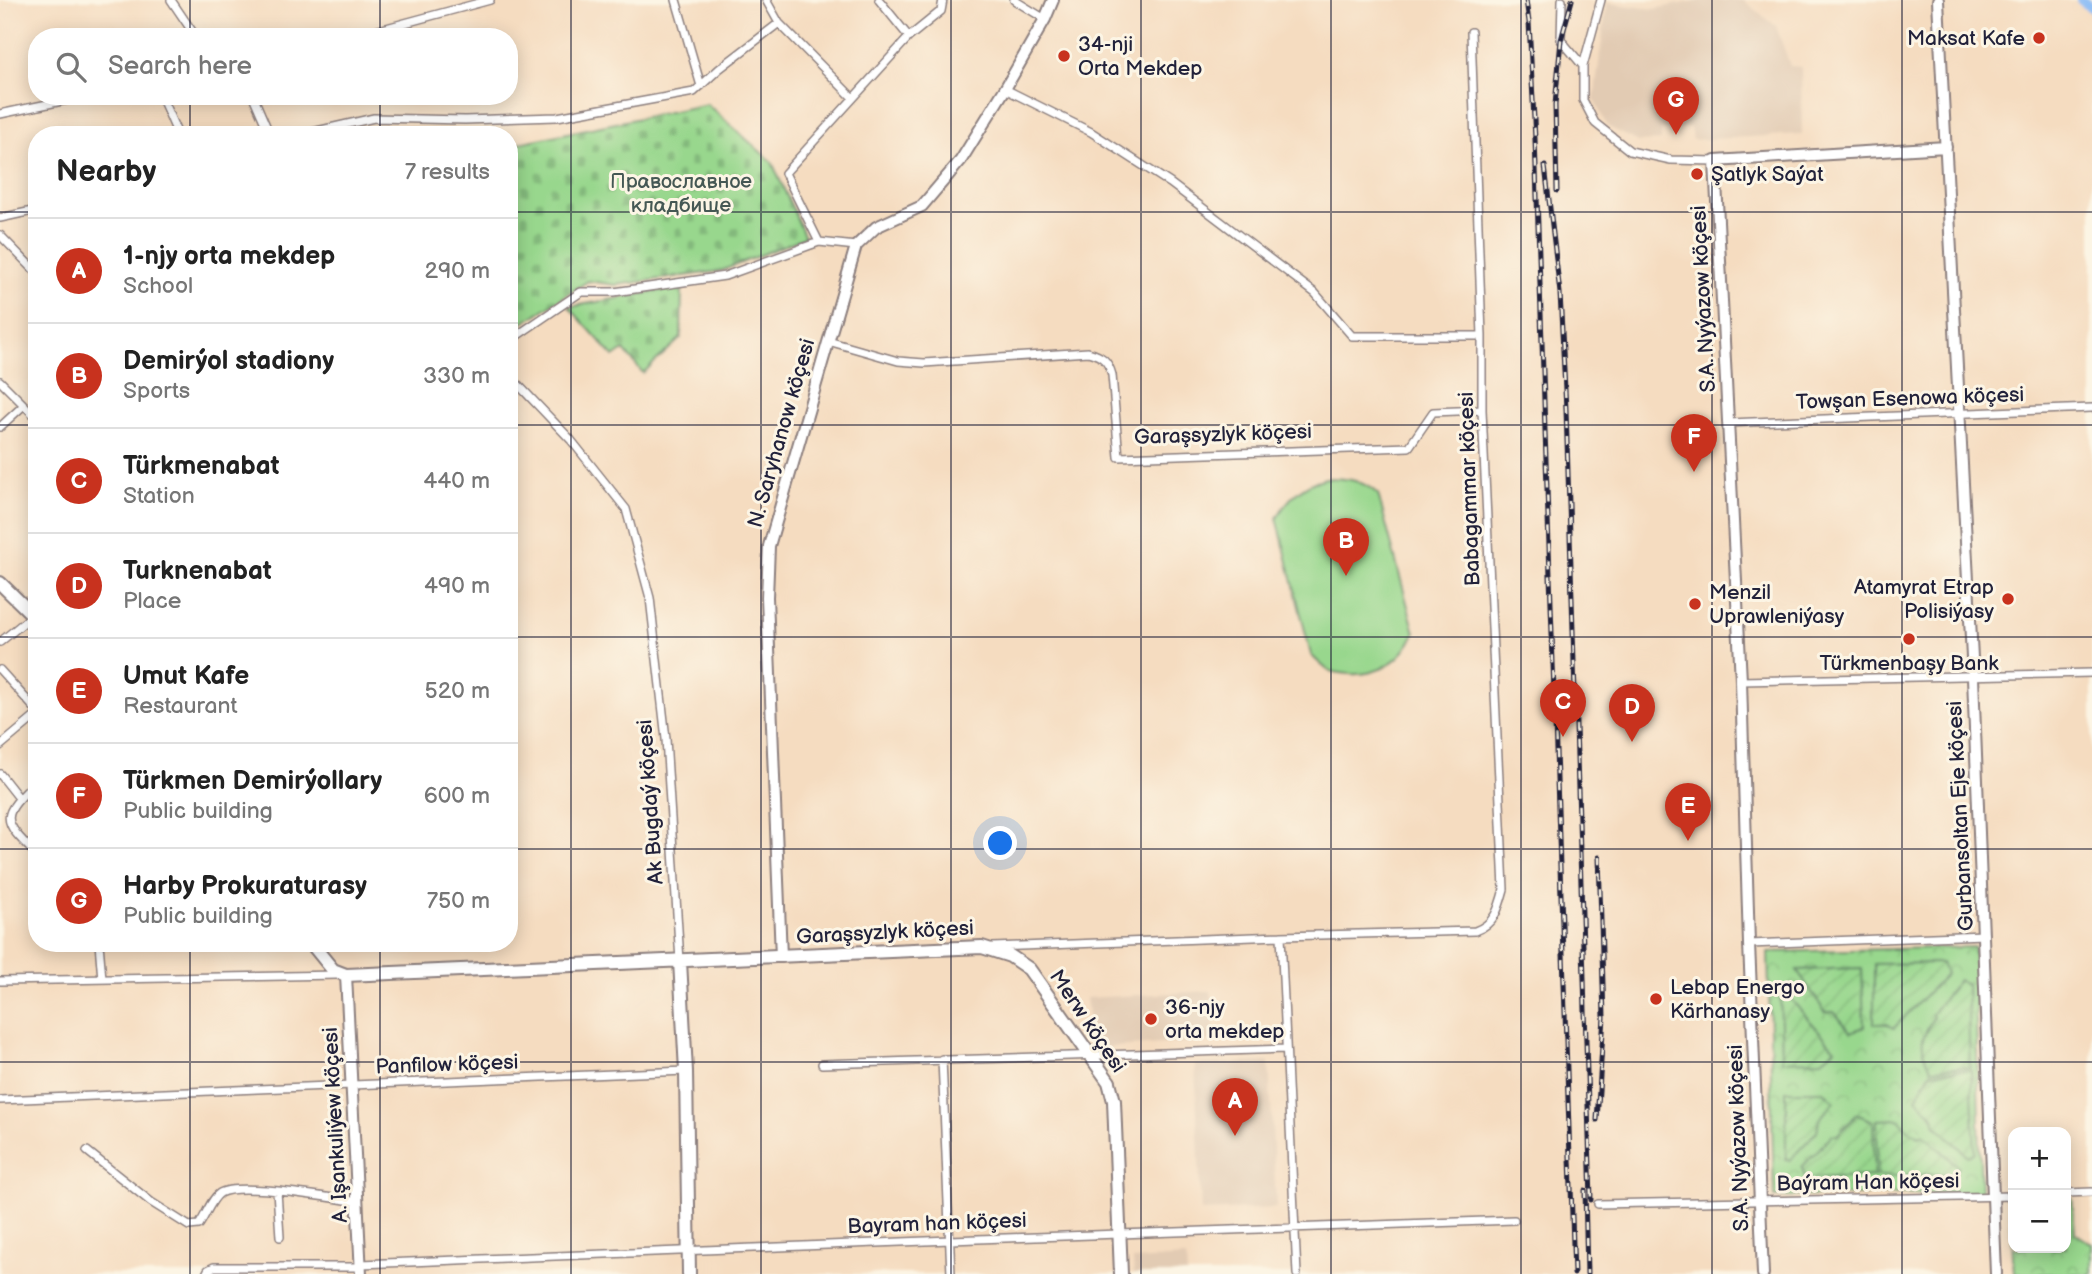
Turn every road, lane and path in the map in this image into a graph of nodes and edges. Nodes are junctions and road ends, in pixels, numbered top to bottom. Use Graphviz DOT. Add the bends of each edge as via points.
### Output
graph roads {
  1 [pos="171,0"];
  2 [pos="490,0"];
  3 [pos="676,0"];
  4 [pos="766,0"];
  5 [pos="879,0"];
  6 [pos="943,0"];
  7 [pos="1014,0"];
  8 [pos="1053,0"];
  9 [pos="1562,0"];
  10 [pos="1601,0"];
  11 [pos="1938,0"];
  12 [pos="1045,19"];
  13 [pos="779,23"];
  14 [pos="190,28"];
  15 [pos="386,28"];
  16 [pos="1471,32"];
  17 [pos="909,37"];
  18 [pos="1583,65"];
  19 [pos="701,86"];
  20 [pos="1005,89"];
  21 [pos="853,98"];
  22 [pos="43,105"];
  23 [pos="166,105"];
  24 [pos="257,105"];
  25 [pos="0,114"];
  26 [pos="174,126"];
  27 [pos="266,126"];
  28 [pos="339,126"];
  29 [pos="1946,147"];
  30 [pos="1715,161"];
  31 [pos="28,212"];
  32 [pos="0,218"];
  33 [pos="0,234"];
  34 [pos="819,242"];
  35 [pos="856,246"];
  36 [pos="28,264"];
  37 [pos="518,335"];
  38 [pos="1482,337"];
  39 [pos="828,341"];
  40 [pos="0,381"];
  41 [pos="518,384"];
  42 [pos="24,405"];
  43 [pos="2092,408"];
  44 [pos="28,409"];
  45 [pos="1482,410"];
  46 [pos="1959,412"];
  47 [pos="1729,423"];
  48 [pos="0,427"];
  49 [pos="0,583"];
  50 [pos="28,610"];
  51 [pos="28,622"];
  52 [pos="0,642"];
  53 [pos="0,670"];
  54 [pos="2092,673"];
  55 [pos="1973,677"];
  56 [pos="1741,681"];
  57 [pos="28,703"];
  58 [pos="28,721"];
  59 [pos="0,746"];
  60 [pos="0,774"];
  61 [pos="28,790"];
  62 [pos="19,798"];
  63 [pos="28,847"];
  64 [pos="1475,932"];
  65 [pos="1984,935"];
  66 [pos="1281,936"];
  67 [pos="1749,944"];
  68 [pos="982,947"];
  69 [pos="100,952"];
  70 [pos="318,952"];
  71 [pos="781,957"];
  72 [pos="680,961"];
  73 [pos="346,975"];
  74 [pos="102,979"];
  75 [pos="0,981"];
  76 [pos="1285,1049"];
  77 [pos="1090,1056"];
  78 [pos="942,1059"];
  79 [pos="822,1064"];
  80 [pos="686,1071"];
  81 [pos="352,1085"];
  82 [pos="0,1100"];
  83 [pos="87,1151"];
  84 [pos="277,1191"];
  85 [pos="2092,1192"];
  86 [pos="2071,1193"];
  87 [pos="1994,1196"];
  88 [pos="2008,1196"];
  89 [pos="358,1202"];
  90 [pos="1760,1202"];
  91 [pos="1598,1204"];
  92 [pos="1514,1220"];
  93 [pos="1294,1227"];
  94 [pos="1119,1235"];
  95 [pos="280,1237"];
  96 [pos="950,1240"];
  97 [pos="689,1250"];
  98 [pos="361,1269"];
  99 [pos="273,1270"];
  100 [pos="206,1274"];
  101 [pos="689,1274"];
  102 [pos="951,1274"];
  103 [pos="1121,1274"];
  104 [pos="1297,1274"];
  105 [pos="1763,1274"];
  106 [pos="1996,1274"];
  1 -- 14 [label="street"];
  2 -- 15 [label="street"];
  3 -- 19 [label="street"];
  4 -- 13 [label="street"];
  5 -- 17 [label="street"];
  6 -- 17 [label="street" via="941,10"];
  7 -- 12 [label="street"];
  8 -- 12 [label="street"];
  9 -- 18 [label="street" via="1561,40"];
  10 -- 18 [label="street"];
  11 -- 29 [label="street, Gurbansoltan Eje köçesi"];
  12 -- 20 [label="street"];
  13 -- 19 [label="street"];
  13 -- 21 [label="street"];
  16 -- 38 [label="street, Babagammar köçesi"];
  17 -- 21 [label="street"];
  18 -- 30 [label="street" via="1583,100 1595,122 1630,151 1671,160"];
  19 -- 28 [label="street" via="695,92 556,117 374,118"];
  20 -- 35 [label="street" via="961,160 922,206 876,227"];
  20 -- 38 [label="street" via="1091,132 1170,183 1315,293 1352,337"];
  21 -- 34 [label="street" via="785,173"];
  22 -- 25 [label="street"];
  23 -- 26 [label="street"];
  24 -- 27 [label="street"];
  29 -- 30 [label="street"];
  29 -- 46 [label="street, Gurbansoltan Eje köçesi"];
  30 -- 47 [label="street, S.A. Nyýazow köçesi"];
  31 -- 32 [label="street"];
  33 -- 36 [label="street"];
  34 -- 35 [label="street"];
  34 -- 37 [label="street" via="725,276 614,292 581,292"];
  35 -- 39 [label="street, N. Saryhanow köçesi"];
  38 -- 45 [label="street, Babagammar köçesi"];
  39 -- 45 [label="street, Garaşsyzlyk köçesi" via="898,361 924,363 1088,352 1101,356 1112,375 1119,457 1409,447 1433,412"];
  39 -- 71 [label="street, N. Saryhanow köçesi" via="769,545 767,597"];
  40 -- 42 [label="street"];
  41 -- 72 [label="street, Ak Bugdaý köçesi" via="626,509 650,598 666,739"];
  42 -- 44 [label="street"];
  42 -- 48 [label="street"];
  43 -- 46 [label="street, Towşan Esenowa köçesi"];
  45 -- 64 [label="street, Babagammar köçesi" via="1504,890 1499,910 1485,928"];
  46 -- 47 [label="street, Towşan Esenowa köçesi"];
  46 -- 55 [label="street, Gurbansoltan Eje köçesi"];
  47 -- 56 [label="street, S.A. Nyýazow köçesi"];
  49 -- 50 [label="main road"];
  51 -- 52 [label="street"];
  53 -- 57 [label="street"];
  54 -- 55 [label="street"];
  55 -- 56 [label="street"];
  55 -- 65 [label="street, Gurbansoltan Eje köçesi"];
  56 -- 67 [label="street, S.A. Nyýazow köçesi"];
  58 -- 59 [label="street"];
  60 -- 62 [label="street"];
  61 -- 62 [label="street"];
  62 -- 63 [label="street" via="5,819"];
  64 -- 66 [label="street, Garaşsyzlyk köçesi"];
  65 -- 67 [label="street"];
  65 -- 87 [label="street, Gurbansoltan Eje köçesi"];
  66 -- 68 [label="street, Garaşsyzlyk köçesi"];
  66 -- 76 [label="street"];
  67 -- 90 [label="street, S.A. Nyýazow köçesi"];
  68 -- 71 [label="main road, Garaşsyzlyk köçesi"];
  68 -- 77 [label="main road, Merw köçesi" via="1010,956 1029,969"];
  69 -- 74 [label="street"];
  70 -- 73 [label="main road" via="333,970"];
  71 -- 72 [label="main road, Garaşsyzlyk köçesi"];
  72 -- 73 [label="main road, Garaşsyzlyk köçesi"];
  72 -- 80 [label="main road, Ak Bugdaý köçesi"];
  73 -- 74 [label="street"];
  73 -- 81 [label="street, A. Işankuliýew köçesi"];
  74 -- 75 [label="street"];
  76 -- 77 [label="street"];
  76 -- 93 [label="street"];
  77 -- 78 [label="street"];
  77 -- 94 [label="main road, Merw köçesi" via="1109,1082 1114,1101"];
  78 -- 79 [label="street"];
  78 -- 96 [label="street"];
  80 -- 81 [label="street, Panfilow köçesi"];
  80 -- 97 [label="main road, Ak Bugdaý köçesi"];
  81 -- 82 [label="street, Panfilow köçesi"];
  81 -- 89 [label="street, A. Işankuliýew köçesi"];
  83 -- 84 [label="street" via="189,1226 199,1225 222,1192"];
  84 -- 89 [label="street"];
  84 -- 95 [label="street"];
  85 -- 86 [label="street"];
  87 -- 88 [label="street, Baýram Han köçesi"];
  87 -- 90 [label="street, Baýram Han köçesi"];
  87 -- 106 [label="street, Gurbansoltan Eje köçesi"];
  89 -- 98 [label="street, A. Işankuliýew köçesi"];
  90 -- 91 [label="street, Baýram Han köçesi"];
  90 -- 105 [label="street, S.A. Nyýazow köçesi"];
  92 -- 93 [label="street, Bayram han köçesi"];
  93 -- 94 [label="street, Bayram han köçesi"];
  93 -- 104 [label="street"];
  94 -- 96 [label="street, Bayram han köçesi"];
  94 -- 103 [label="main road, Merw köçesi"];
  96 -- 97 [label="street, Bayram han köçesi"];
  96 -- 102 [label="street"];
  97 -- 98 [label="street, Bayram han köçesi"];
  97 -- 101 [label="main road, Ak Bugdaý köçesi"];
  98 -- 99 [label="street, Bayram han köçesi"];
  99 -- 100 [label="street, Bayram han köçesi" via="214,1267"];
}
